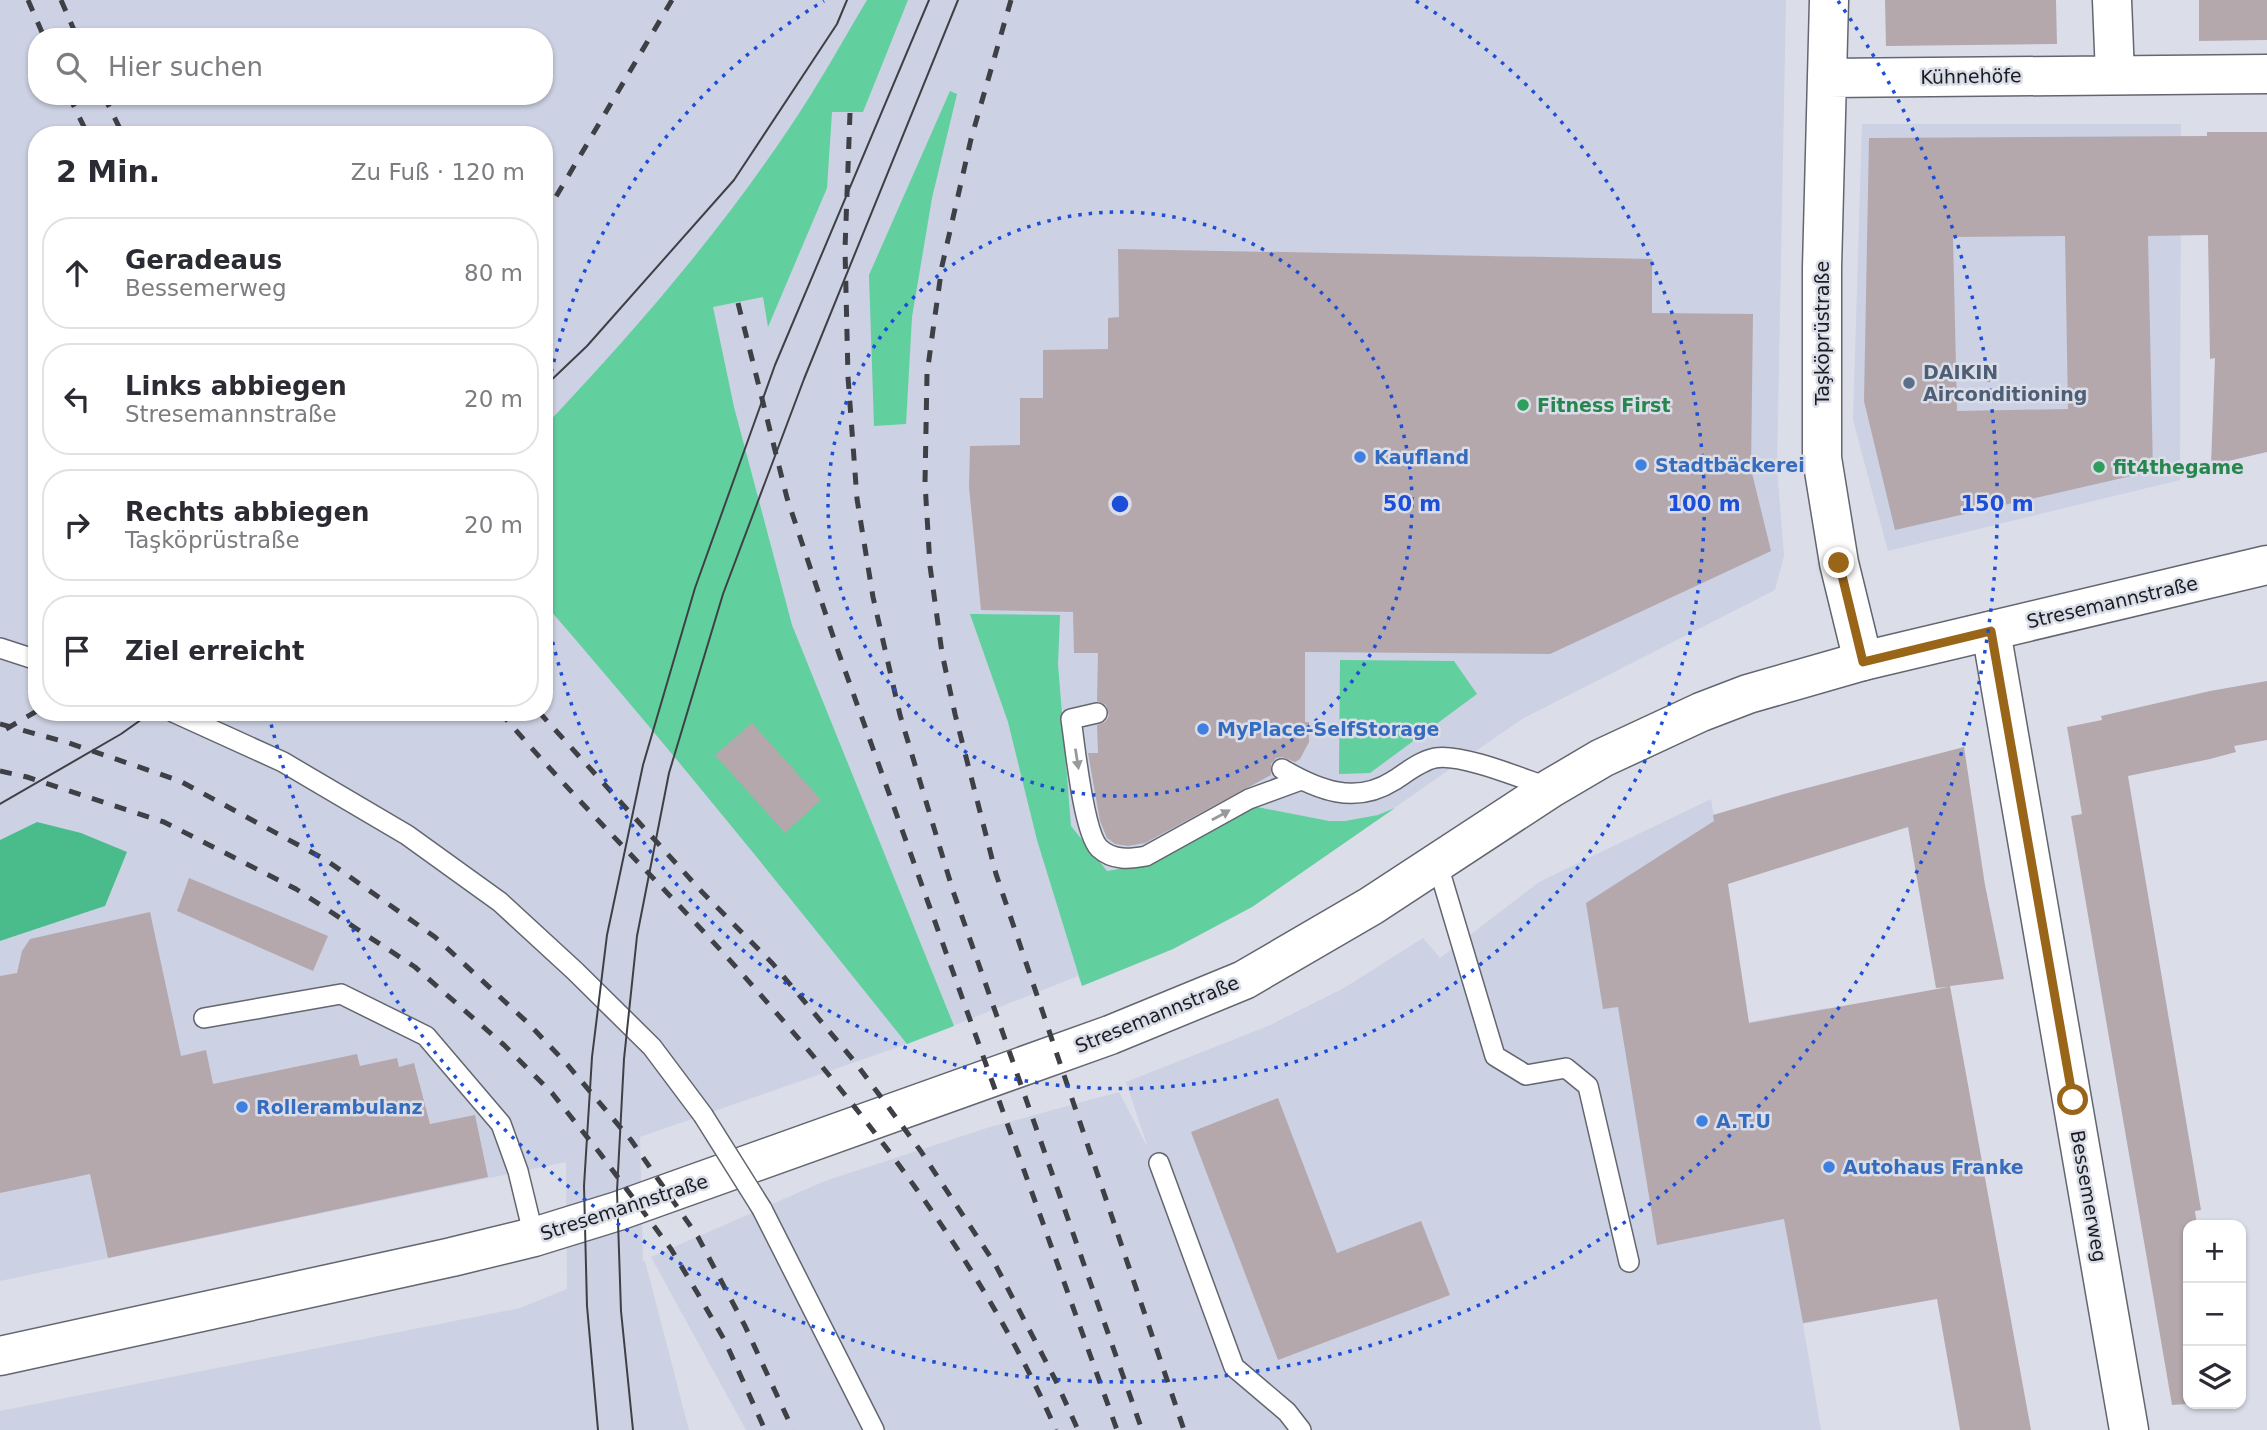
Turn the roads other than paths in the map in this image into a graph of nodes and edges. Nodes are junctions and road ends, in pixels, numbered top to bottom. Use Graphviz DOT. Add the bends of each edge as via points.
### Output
graph roads {
  1 [pos="1829,0"];
  2 [pos="2112,0"];
  3 [pos="2267,74"];
  4 [pos="2115,75"];
  5 [pos="1828,78"];
  6 [pos="2267,565"];
  7 [pos="1991,631"];
  8 [pos="0,648"];
  9 [pos="28,657"];
  10 [pos="1863,662"];
  11 [pos="1097,713"];
  12 [pos="193,721"];
  13 [pos="1282,769"];
  14 [pos="1301,780"];
  15 [pos="1551,788"];
  16 [pos="1437,862"];
  17 [pos="204,1018"];
  18 [pos="1159,1163"];
  19 [pos="534,1237"];
  20 [pos="1629,1262"];
  21 [pos="0,1356"];
  22 [pos="874,1430"];
  23 [pos="1301,1430"];
  24 [pos="2129,1430"];
  1 -- 5 [label="main road, Taşköprüstraße"];
  2 -- 4 [label="main road"];
  3 -- 4 [label="main road, Kühnehöfe"];
  4 -- 5 [label="main road, Kühnehöfe"];
  5 -- 10 [label="main road, Taşköprüstraße" via="1822,458 1839,563"];
  6 -- 7 [label="main road, Stresemannstraße"];
  7 -- 10 [label="main road, Stresemannstraße"];
  7 -- 24 [label="main road, Bessemerweg"];
  8 -- 9 [label="lane"];
  10 -- 15 [label="main road, Stresemannstraße" via="1700,712"];
  11 -- 14 [label="lane, one-way" via="1071,719 1089,828 1098,847 1112,856 1128,860 1146,856 1249,799"];
  12 -- 22 [label="lane, bridge" via="283,762 407,835 500,902 652,1046 703,1115 762,1209"];
  13 -- 14 [label="lane"];
  14 -- 15 [label="lane" via="1342,794 1357,794 1374,791 1422,763 1446,757"];
  15 -- 16 [label="main road, Stresemannstraße"];
  16 -- 19 [label="main road, Stresemannstraße" via="1309,943 1195,1001 618,1211"];
  16 -- 20 [label="lane" via="1495,1056 1526,1075 1566,1068 1588,1086"];
  17 -- 19 [label="lane" via="341,994 426,1037 501,1124 519,1171"];
  18 -- 23 [label="lane" via="1234,1367 1287,1412"];
  19 -- 21 [label="main road, Stresemannstraße"];
}
